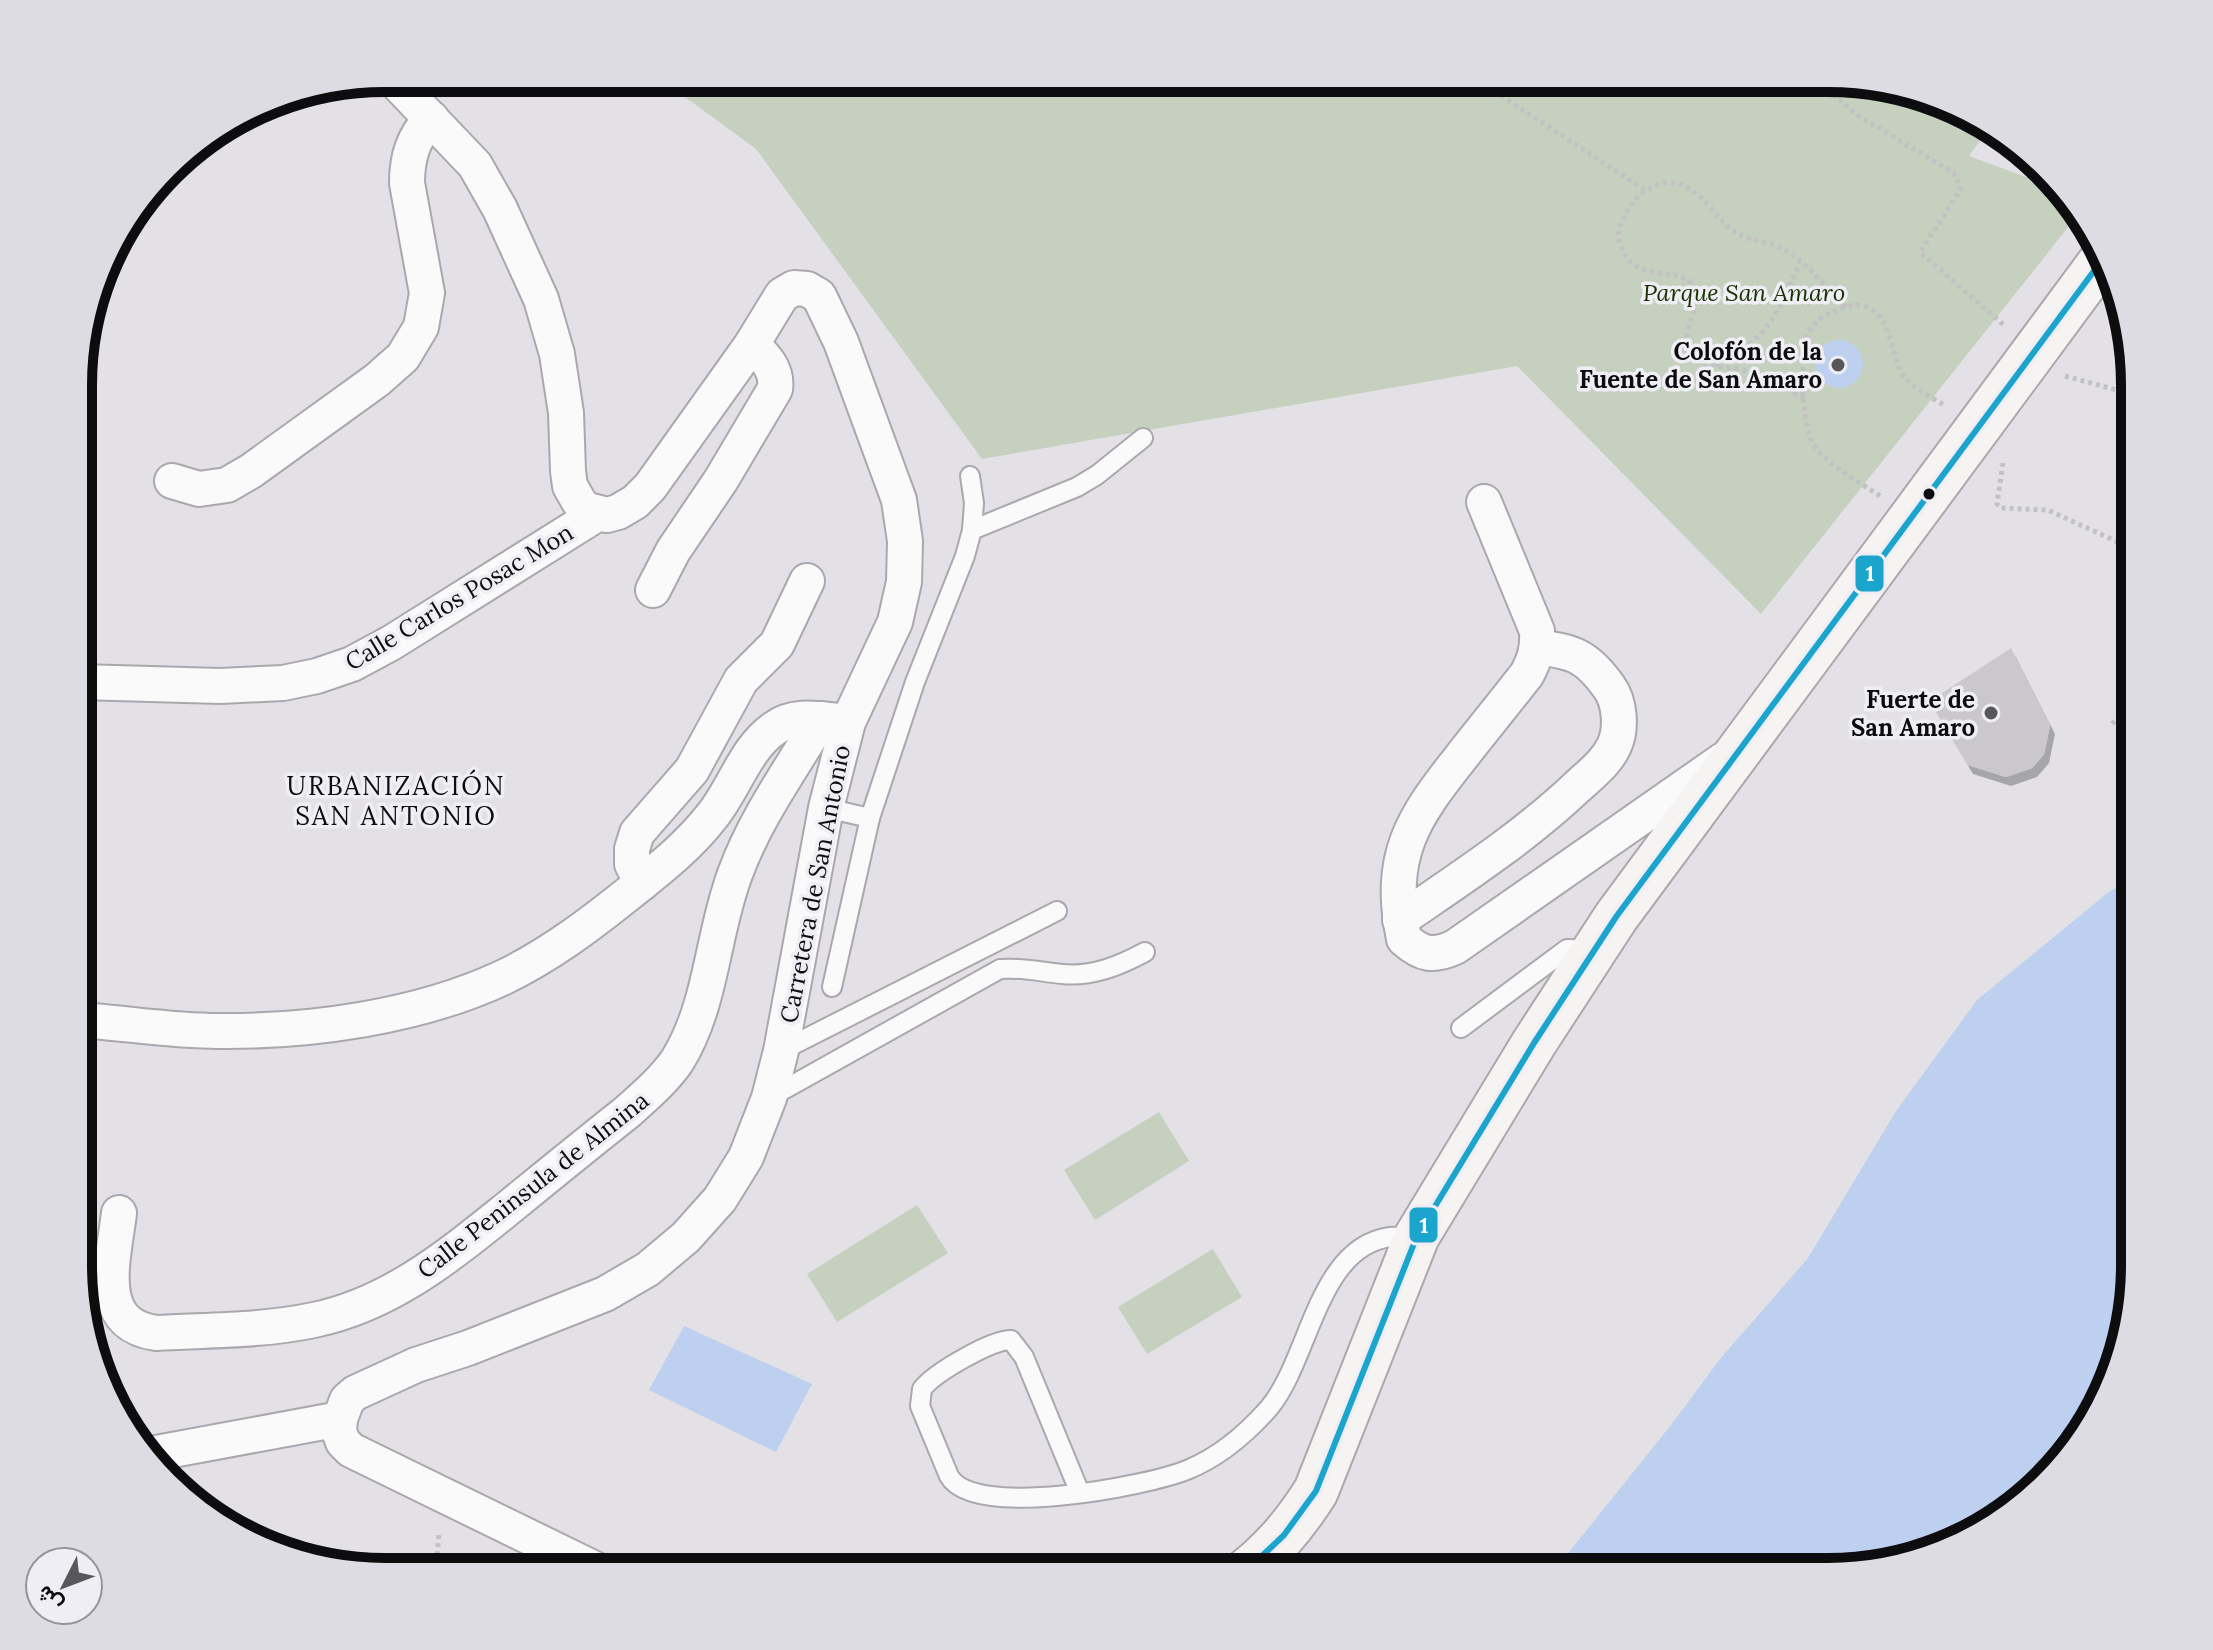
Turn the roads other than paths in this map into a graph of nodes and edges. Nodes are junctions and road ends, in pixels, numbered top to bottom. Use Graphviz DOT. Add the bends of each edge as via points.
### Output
graph roads {
  1 [pos="406,92"];
  2 [pos="431,118"];
  3 [pos="2098,270"];
  4 [pos="752,344"];
  5 [pos="1143,438"];
  6 [pos="970,476"];
  7 [pos="172,481"];
  8 [pos="1484,502"];
  9 [pos="597,514"];
  10 [pos="972,530"];
  11 [pos="807,581"];
  12 [pos="653,590"];
  13 [pos="1538,647"];
  14 [pos="92,682"];
  15 [pos="834,721"];
  16 [pos="1743,746"];
  17 [pos="826,808"];
  18 [pos="870,818"];
  19 [pos="642,883"];
  20 [pos="1057,911"];
  21 [pos="1400,920"];
  22 [pos="1595,950"];
  23 [pos="1145,952"];
  24 [pos="832,987"];
  25 [pos="92,1021"];
  26 [pos="1461,1028"];
  27 [pos="781,1051"];
  28 [pos="769,1098"];
  29 [pos="119,1213"];
  30 [pos="1417,1236"];
  31 [pos="340,1419"];
  32 [pos="160,1452"];
  33 [pos="1080,1493"];
  34 [pos="572,1558"];
  35 [pos="1263,1558"];
  1 -- 2 [label="street"];
  2 -- 7 [label="street" via="419,132 407,165 427,293 421,327 403,357 227,485 199,489"];
  2 -- 9 [label="street" via="475,165 541,299 557,354 570,486 584,509"];
  3 -- 16 [label="main road" via="2049,364 1911,518"];
  4 -- 9 [label="street, Carretera de San Antonio" via="650,487 618,512"];
  4 -- 12 [label="street" via="772,368 775,389"];
  4 -- 15 [label="street, Carretera de San Antonio" via="782,295 794,288 819,296 899,500 904,582 895,622"];
  5 -- 10 [label="lane" via="1077,487"];
  6 -- 10 [label="lane"];
  8 -- 13 [label="street" via="1537,631"];
  9 -- 14 [label="street, Calle Carlos Posac Mon" via="391,643 317,676 220,686"];
  10 -- 18 [label="lane"];
  11 -- 19 [label="street" via="777,644 741,680 692,770 637,833 632,864"];
  13 -- 21 [label="street" via="1527,674 1427,800 1411,828 1397,888"];
  13 -- 21 [label="street" via="1569,651 1595,667 1613,693 1619,723 1615,743 1605,761 1525,832"];
  15 -- 17 [label="street, Carretera de San Antonio"];
  15 -- 19 [label="street" via="790,720 764,737 715,814"];
  15 -- 29 [label="street, Calle Peninsula de Almina" via="763,815 743,855 693,1030 676,1062 626,1113 431,1269 382,1297 316,1320 274,1327 141,1331 113,1301"];
  16 -- 21 [label="street" via="1455,947 1437,955 1418,952 1404,939"];
  16 -- 22 [label="main road"];
  17 -- 18 [label="lane"];
  17 -- 27 [label="street, Carretera de San Antonio"];
  18 -- 24 [label="lane"];
  19 -- 25 [label="street" via="542,957 487,984 414,1009 277,1030"];
  20 -- 27 [label="lane"];
  22 -- 26 [label="lane" via="1567,949"];
  22 -- 30 [label="main road"];
  23 -- 28 [label="lane" via="1094,973 1000,969"];
  27 -- 28 [label="street, Carretera de San Antonio"];
  28 -- 31 [label="street, Carretera de San Antonio" via="746,1157 720,1199 648,1269 605,1294 355,1393"];
  30 -- 33 [label="lane" via="1389,1237 1362,1247 1340,1266 1290,1377 1255,1423 1219,1453 1188,1470 1128,1488"];
  30 -- 35 [label="main road" via="1316,1491 1293,1527"];
  31 -- 32 [label="street"];
  31 -- 34 [label="street" via="339,1431 351,1450"];
  33 -- 33 [label="lane" via="1011,1499 958,1488 920,1406 922,1389 994,1344 1011,1340 1024,1357"];
}
